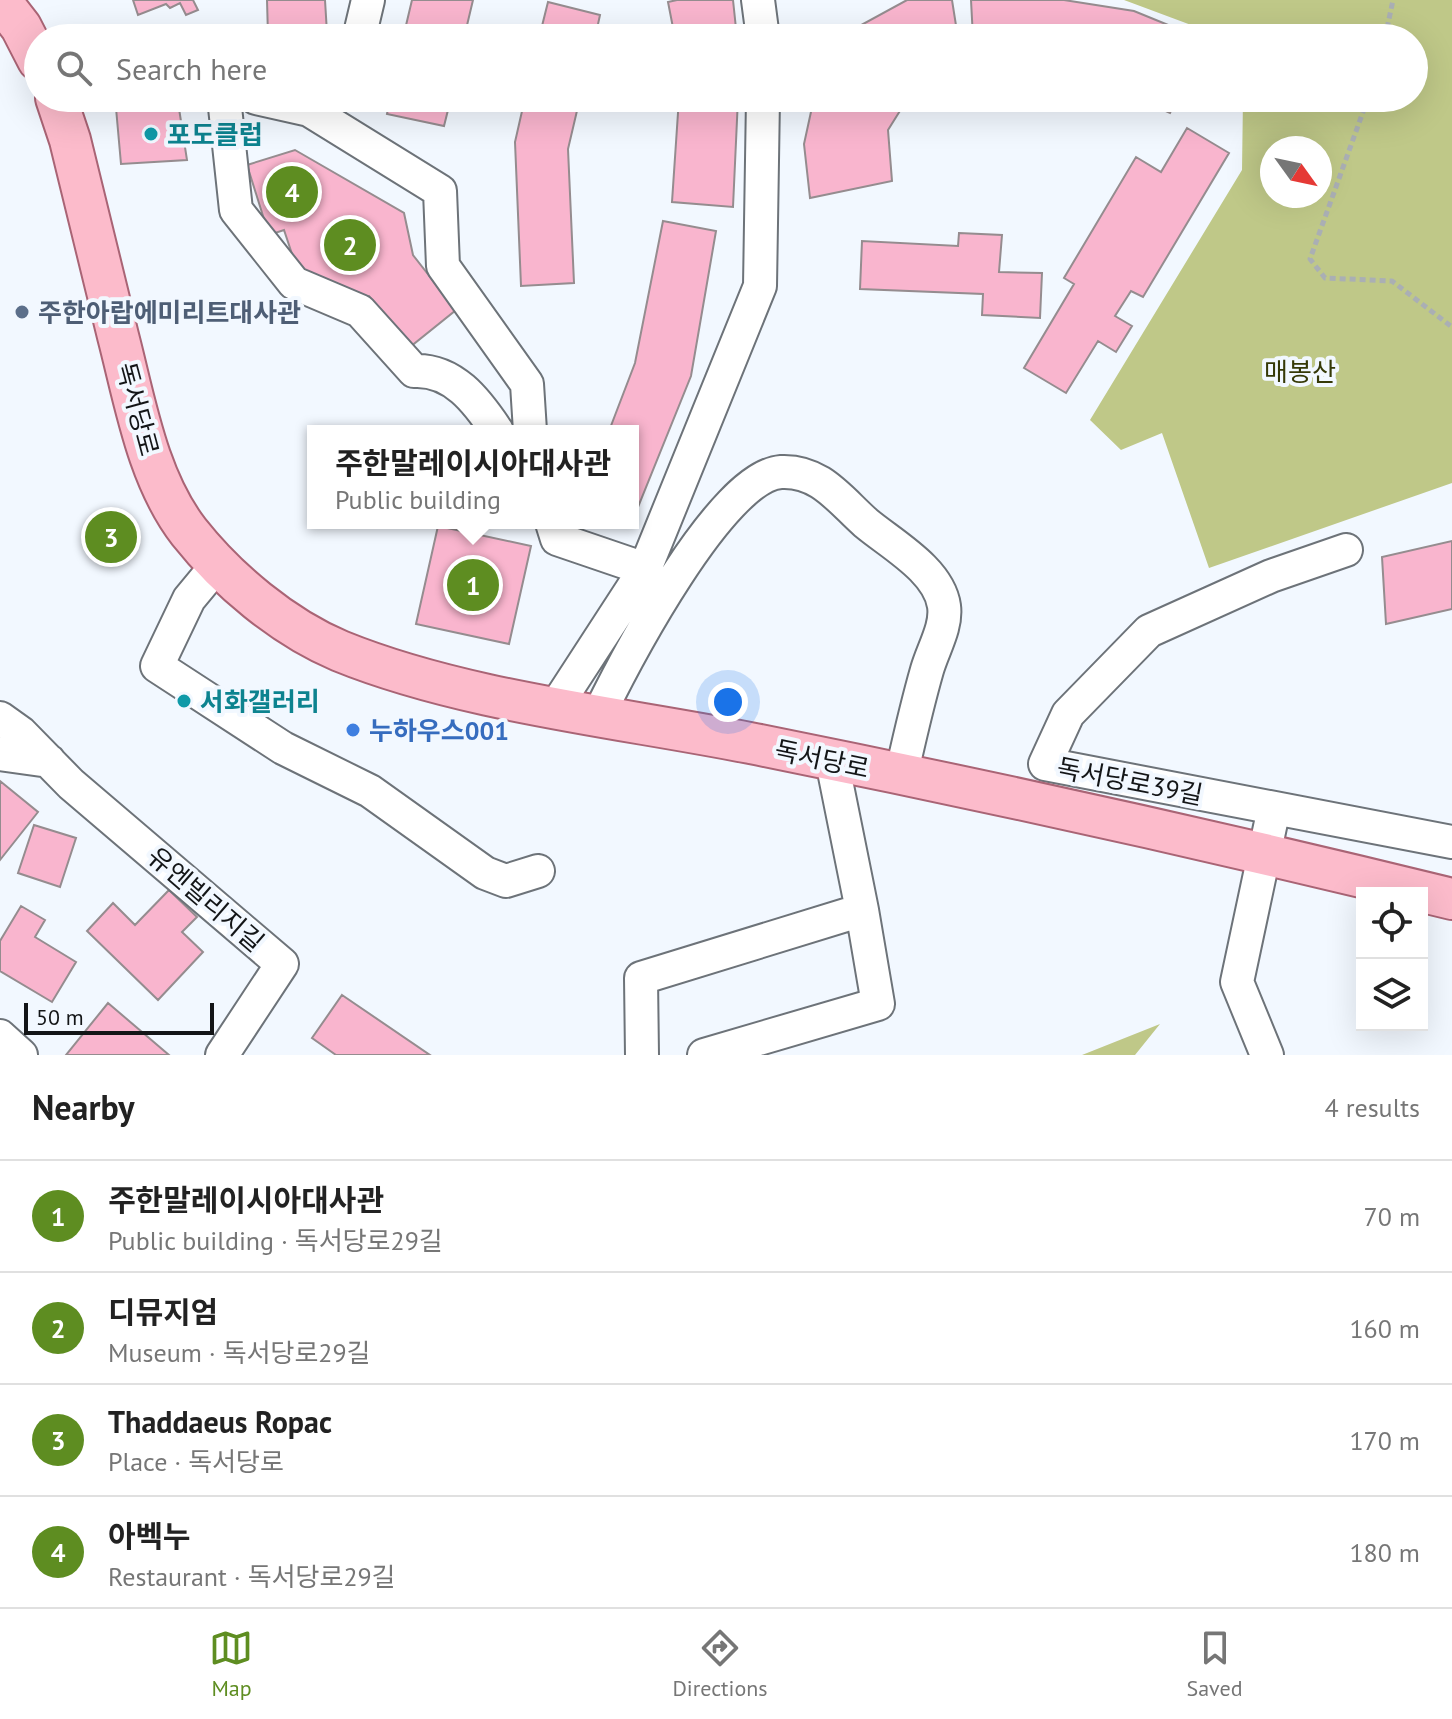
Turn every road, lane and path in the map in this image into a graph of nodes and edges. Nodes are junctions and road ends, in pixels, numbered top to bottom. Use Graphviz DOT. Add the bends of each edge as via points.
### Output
graph roads {
  1 [pos="0,0"];
  2 [pos="368,0"];
  3 [pos="758,0"];
  4 [pos="1393,0"];
  5 [pos="362,24"];
  6 [pos="761,24"];
  7 [pos="1388,24"];
  8 [pos="24,33"];
  9 [pos="60,112"];
  10 [pos="226,112"];
  11 [pos="763,112"];
  12 [pos="1363,112"];
  13 [pos="342,113"];
  14 [pos="1452,327"];
  15 [pos="493,425"];
  16 [pos="530,425"];
  17 [pos="554,529"];
  18 [pos="1346,550"];
  19 [pos="218,564"];
  20 [pos="645,569"];
  21 [pos="556,706"];
  22 [pos="599,714"];
  23 [pos="0,718"];
  24 [pos="0,754"];
  25 [pos="49,761"];
  26 [pos="832,761"];
  27 [pos="901,776"];
  28 [pos="1274,808"];
  29 [pos="1452,842"];
  30 [pos="1266,855"];
  31 [pos="538,871"];
  32 [pos="1452,899"];
  33 [pos="862,910"];
  34 [pos="0,1036"];
  35 [pos="21,1055"];
  36 [pos="222,1055"];
  37 [pos="642,1055"];
  38 [pos="704,1055"];
  39 [pos="1267,1055"];
  1 -- 8 [label="main road"];
  2 -- 5 [label="street"];
  3 -- 6 [label="street"];
  4 -- 7 [label="path"];
  9 -- 19 [label="main road, 독서당로" via="156,472 187,530"];
  10 -- 15 [label="street" via="236,210 294,283 360,311 414,371 433,370 474,397"];
  11 -- 20 [label="street" via="760,286"];
  12 -- 14 [label="path" via="1310,259 1325,278 1392,281"];
  13 -- 16 [label="street" via="440,191 443,266 527,384"];
  17 -- 20 [label="street" via="557,539"];
  18 -- 28 [label="street, 독서당로39길" via="1271,576 1149,631 1068,714 1045,764"];
  19 -- 21 [label="main road, 독서당로" via="287,621 337,650 439,684"];
  19 -- 31 [label="street" via="189,599 157,666 283,748 370,791 485,873 506,881"];
  20 -- 21 [label="street"];
  21 -- 22 [label="main road, 독서당로"];
  22 -- 26 [label="main road, 독서당로"];
  22 -- 27 [label="street" via="639,638 718,519 761,478 780,472 802,474 830,488 916,565 941,596 943,623"];
  23 -- 25 [label="street, 유엔빌리지길"];
  24 -- 25 [label="street"];
  25 -- 36 [label="street, 유엔빌리지길" via="282,964 260,1021"];
  26 -- 27 [label="main road, 독서당로"];
  26 -- 33 [label="street"];
  27 -- 30 [label="main road, 독서당로"];
  28 -- 29 [label="street, 독서당로39길"];
  28 -- 30 [label="street"];
  30 -- 32 [label="main road, 독서당로"];
  30 -- 39 [label="street" via="1237,982"];
  33 -- 37 [label="street" via="641,978"];
  33 -- 38 [label="street" via="878,1004"];
  34 -- 35 [label="street"];
}
